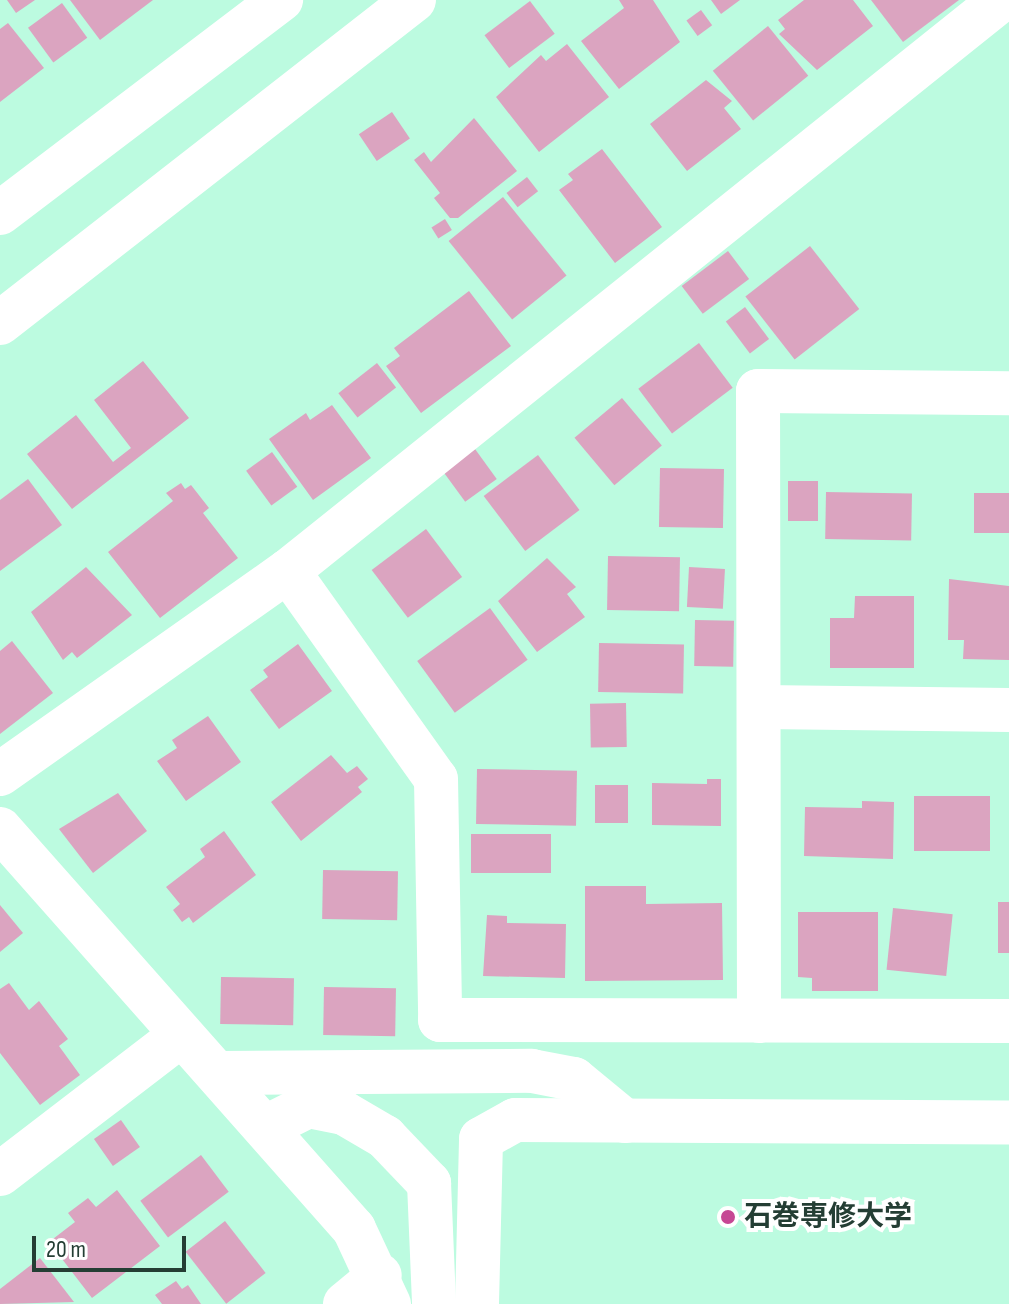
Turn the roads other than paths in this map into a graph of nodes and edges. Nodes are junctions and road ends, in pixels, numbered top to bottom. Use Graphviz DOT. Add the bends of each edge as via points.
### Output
graph roads {
  1 [pos="281,0"];
  2 [pos="414,0"];
  3 [pos="1001,0"];
  4 [pos="0,213"];
  5 [pos="0,323"];
  6 [pos="1009,393"];
  7 [pos="288,571"];
  8 [pos="761,707"];
  9 [pos="1009,710"];
  10 [pos="0,774"];
  11 [pos="0,829"];
  12 [pos="759,1021"];
  13 [pos="1009,1021"];
  14 [pos="181,1035"];
  15 [pos="221,1073"];
  16 [pos="625,1121"];
  17 [pos="1009,1123"];
  18 [pos="266,1127"];
  19 [pos="0,1174"];
  20 [pos="385,1290"];
  21 [pos="345,1304"];
  22 [pos="434,1304"];
  23 [pos="477,1304"];
  1 -- 4 [label="street"];
  2 -- 5 [label="street"];
  3 -- 7 [label="street"];
  6 -- 8 [label="street" via="758,391"];
  7 -- 10 [label="street"];
  7 -- 12 [label="street" via="436,779 440,1020"];
  8 -- 9 [label="street"];
  8 -- 12 [label="street"];
  11 -- 14 [label="street"];
  12 -- 13 [label="street"];
  14 -- 15 [label="street"];
  14 -- 19 [label="street"];
  15 -- 16 [label="street" via="532,1071 574,1079"];
  15 -- 18 [label="street"];
  16 -- 17 [label="street"];
  16 -- 23 [label="street" via="515,1120 481,1139"];
  18 -- 20 [label="street" via="354,1229"];
  18 -- 22 [label="street" via="308,1106 344,1113 385,1137 429,1183"];
  20 -- 21 [label="street"];
}
